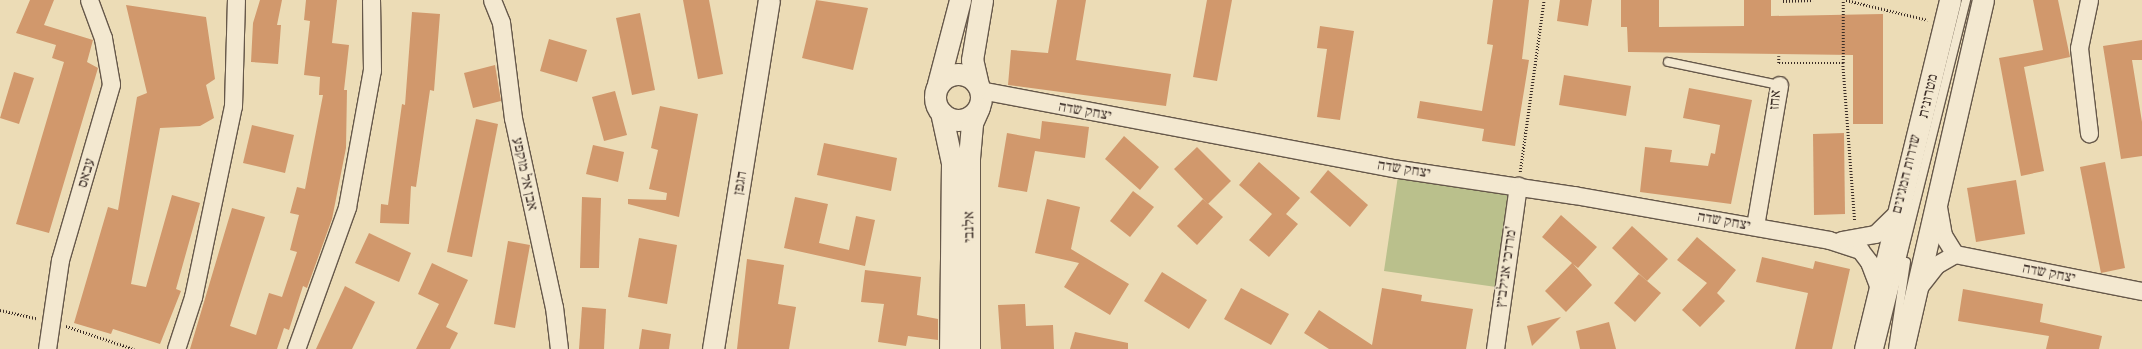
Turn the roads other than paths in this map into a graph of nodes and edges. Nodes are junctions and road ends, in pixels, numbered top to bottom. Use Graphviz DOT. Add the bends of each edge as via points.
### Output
graph roads {
  1 [pos="89,0"];
  2 [pos="236,0"];
  3 [pos="371,0"];
  4 [pos="492,0"];
  5 [pos="960,0"];
  6 [pos="982,0"];
  7 [pos="1950,0"];
  8 [pos="1966,0"];
  9 [pos="1983,0"];
  10 [pos="2089,0"];
  11 [pos="768,4"];
  12 [pos="1668,62"];
  13 [pos="938,84"];
  14 [pos="1779,85"];
  15 [pos="979,94"];
  16 [pos="941,112"];
  17 [pos="2089,133"];
  18 [pos="1518,186"];
  19 [pos="1937,201"];
  20 [pos="1897,213"];
  21 [pos="1755,226"];
  22 [pos="1829,240"];
  23 [pos="1907,245"];
  24 [pos="1955,254"];
  25 [pos="1879,288"];
  26 [pos="1916,290"];
  27 [pos="2142,291"];
  28 [pos="951,346"];
  29 [pos="47,349"];
  30 [pos="176,349"];
  31 [pos="296,349"];
  32 [pos="559,349"];
  33 [pos="713,349"];
  34 [pos="969,349"];
  35 [pos="1495,349"];
  36 [pos="1865,349"];
  37 [pos="1879,349"];
  38 [pos="1893,349"];
  39 [pos="1903,349"];
  1 -- 29 [label="street, עבאס" via="103,38 111,84 60,260"];
  2 -- 30 [label="street" via="233,106 193,296"];
  3 -- 31 [label="street" via="372,70 347,207"];
  4 -- 32 [label="street, אבן אל מוקפע" via="500,22 513,118 554,307"];
  5 -- 13 [label="street, אלנבי"];
  6 -- 15 [label="street" via="972,60"];
  7 -- 20 [label="street, שדרות המגינים"];
  8 -- 23 [label="lane, מטרונית"];
  9 -- 19 [label="street"];
  10 -- 17 [label="street" via="2079,48"];
  11 -- 33 [label="street, הגפן" via="764,44"];
  12 -- 14 [label="lane, אחז"];
  13 -- 15 [label="street" via="957,73 970,77"];
  13 -- 16 [label="street, אלנבי" via="934,98"];
  14 -- 21 [label="street, אחז"];
  15 -- 16 [label="street" via="973,115 962,120"];
  15 -- 18 [label="street, יצחק שדה" via="1398,169"];
  15 -- 34 [label="street, אלנבי" via="972,123 970,158"];
  16 -- 28 [label="street, אלנבי" via="952,164"];
  18 -- 21 [label="street, יצחק שדה"];
  18 -- 35 [label="street, מרדכי אנילביץ'"];
  19 -- 24 [label="street" via="1943,235"];
  19 -- 26 [label="street"];
  20 -- 22 [label="street, יצחק שדה" via="1875,234 1860,239"];
  20 -- 25 [label="street, שדרות המגינים"];
  21 -- 22 [label="street, יצחק שדה"];
  22 -- 25 [label="street, יצחק שדה" via="1860,250 1869,262"];
  23 -- 37 [label="lane, מטרונית"];
  23 -- 38 [label="lane, מטרונית"];
  24 -- 26 [label="street" via="1936,265"];
  24 -- 27 [label="street, יצחק שדה"];
  25 -- 36 [label="street, שדרות המגינים"];
  26 -- 39 [label="street"];
}
